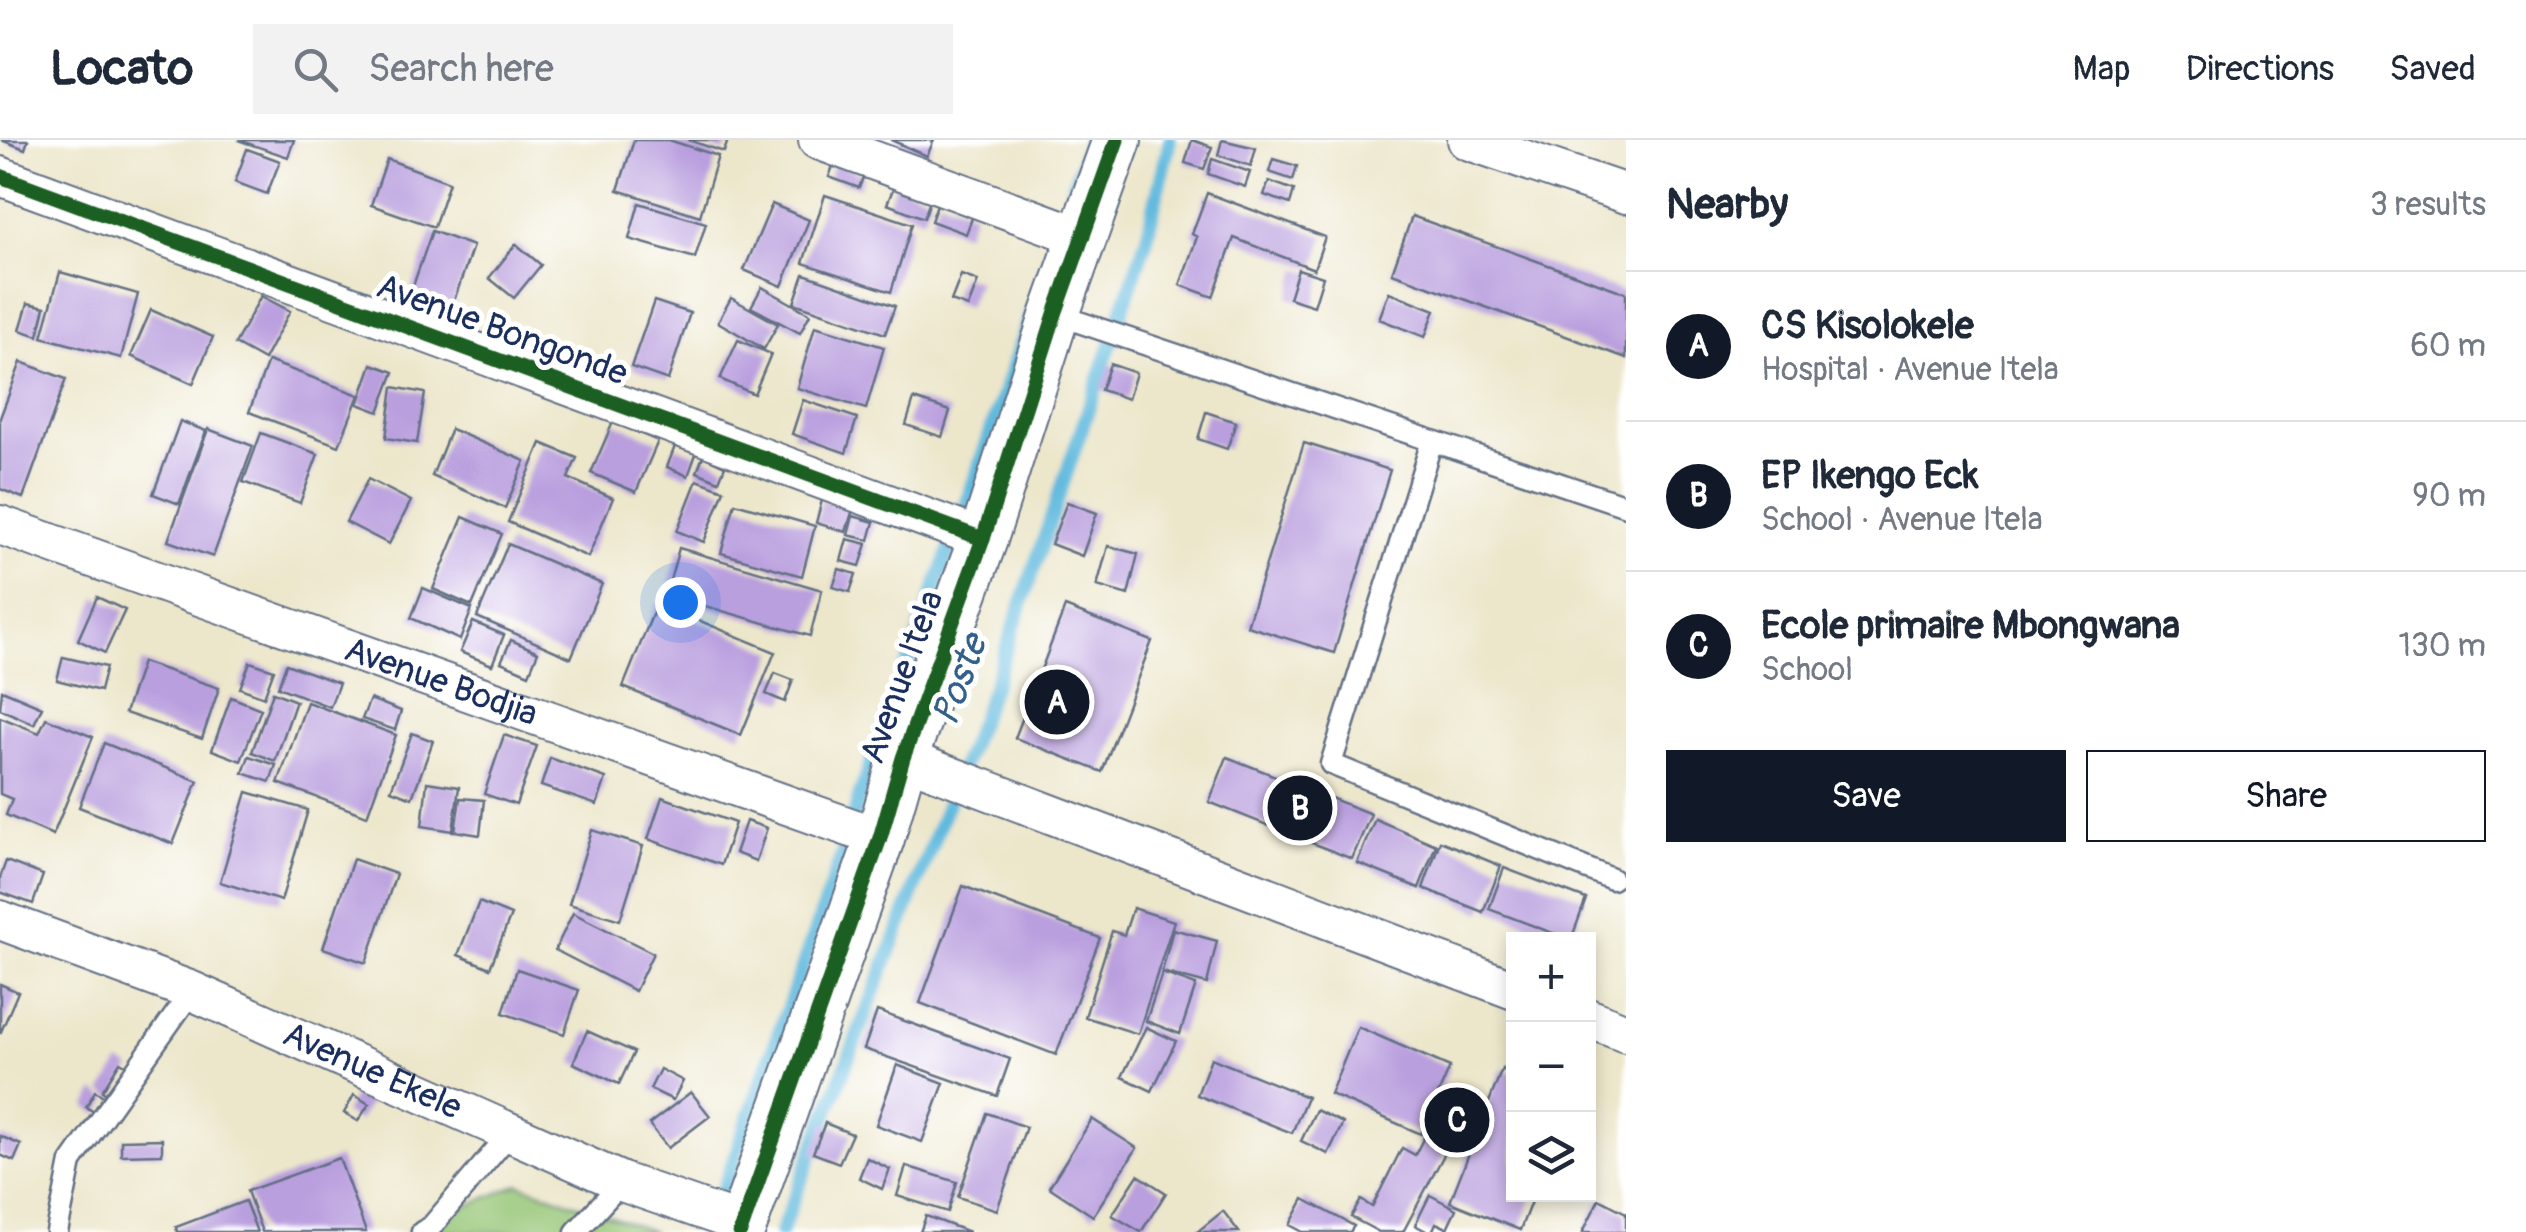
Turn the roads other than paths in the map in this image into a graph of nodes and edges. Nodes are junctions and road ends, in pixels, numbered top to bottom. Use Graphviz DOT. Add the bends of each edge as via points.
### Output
graph roads {
  1 [pos="818,140"];
  2 [pos="1117,140"];
  3 [pos="1467,140"];
  4 [pos="0,176"];
  5 [pos="1626,194"];
  6 [pos="1082,237"];
  7 [pos="1055,314"];
  8 [pos="1432,441"];
  9 [pos="1626,506"];
  10 [pos="0,525"];
  11 [pos="983,539"];
  12 [pos="903,758"];
  13 [pos="880,838"];
  14 [pos="1612,879"];
  15 [pos="0,920"];
  16 [pos="1506,987"];
  17 [pos="192,991"];
  18 [pos="1596,1021"];
  19 [pos="1626,1033"];
  20 [pos="511,1132"];
  21 [pos="622,1182"];
  22 [pos="742,1228"];
  23 [pos="57,1232"];
  24 [pos="422,1232"];
  25 [pos="576,1232"];
  1 -- 6 [label="street"];
  2 -- 6 [label="street, Avenue Itela"];
  3 -- 5 [label="street"];
  4 -- 11 [label="street, Avenue Bongonde"];
  6 -- 7 [label="street, Avenue Itela"];
  7 -- 8 [label="lane"];
  7 -- 11 [label="street, Avenue Itela"];
  8 -- 9 [label="lane"];
  8 -- 14 [label="lane" via="1331,764"];
  10 -- 13 [label="street, Avenue Bodjia"];
  11 -- 12 [label="street, Avenue Itela"];
  12 -- 13 [label="street, Avenue Itela"];
  12 -- 16 [label="street"];
  13 -- 22 [label="street, Avenue Itela"];
  15 -- 17 [label="street, Avenue Ekele"];
  17 -- 20 [label="street, Avenue Ekele"];
  17 -- 23 [label="lane" via="72,1162"];
  18 -- 19 [label="street"];
  20 -- 21 [label="street, Avenue Ekele"];
  20 -- 24 [label="lane"];
  21 -- 22 [label="street, Avenue Ekele"];
  21 -- 25 [label="lane"];
}
